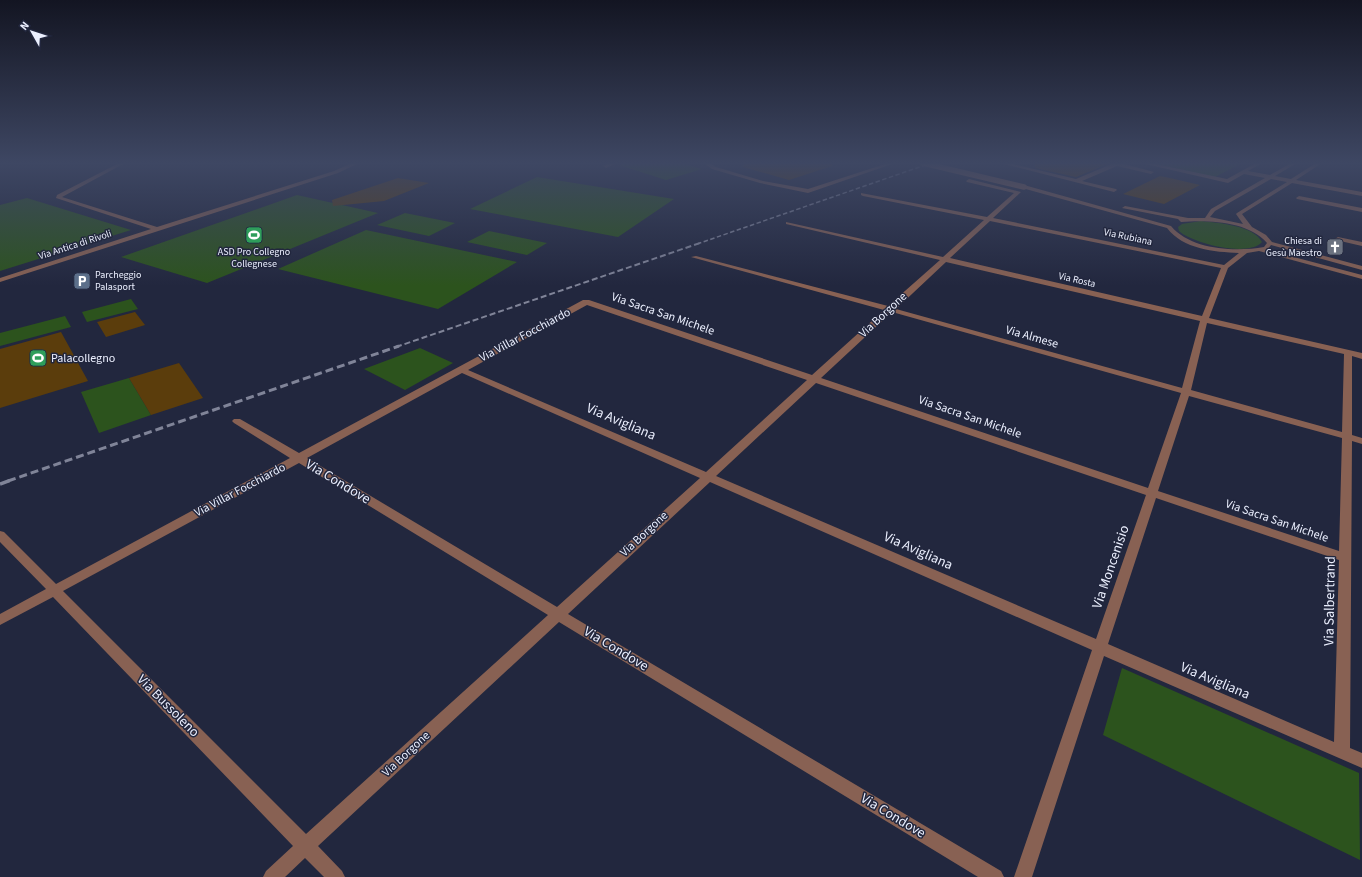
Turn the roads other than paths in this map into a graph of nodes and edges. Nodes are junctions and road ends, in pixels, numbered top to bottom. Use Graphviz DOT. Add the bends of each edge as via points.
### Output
graph roads {
  1 [pos="78,204"];
  2 [pos="235,204"];
  3 [pos="915,204"];
  4 [pos="1005,204"];
  5 [pos="1083,204"];
  6 [pos="1100,204"];
  7 [pos="1224,204"];
  8 [pos="1255,204"];
  9 [pos="1330,204"];
  10 [pos="1362,210"];
  11 [pos="989,218"];
  12 [pos="1186,219"];
  13 [pos="1210,220"];
  14 [pos="788,223"];
  15 [pos="1169,227"];
  16 [pos="156,229"];
  17 [pos="1250,229"];
  18 [pos="1338,239"];
  19 [pos="1270,243"];
  20 [pos="1362,244"];
  21 [pos="1210,248"];
  22 [pos="1261,250"];
  23 [pos="1245,251"];
  24 [pos="694,257"];
  25 [pos="944,259"];
  26 [pos="1224,267"];
  27 [pos="1362,268"];
  28 [pos="1362,277"];
  29 [pos="0,280"];
  30 [pos="586,302"];
  31 [pos="889,309"];
  32 [pos="1204,320"];
  33 [pos="1348,353"];
  34 [pos="1362,356"];
  35 [pos="462,370"];
  36 [pos="814,378"];
  37 [pos="1186,392"];
  38 [pos="237,421"];
  39 [pos="1347,437"];
  40 [pos="1362,441"];
  41 [pos="298,458"];
  42 [pos="708,476"];
  43 [pos="1152,492"];
  44 [pos="0,535"];
  45 [pos="1345,558"];
  46 [pos="54,590"];
  47 [pos="558,614"];
  48 [pos="0,620"];
  49 [pos="1100,647"];
  50 [pos="1342,752"];
  51 [pos="1362,761"];
  52 [pos="306,846"];
  53 [pos="272,877"];
  54 [pos="336,877"];
  55 [pos="995,877"];
  56 [pos="1023,877"];
  1 -- 16 [label="street, Via Antica di Rivoli"];
  2 -- 16 [label="street, Via Antica di Rivoli"];
  3 -- 11 [label="street, Via Rubiana"];
  4 -- 11 [label="street, Via Borgone"];
  5 -- 15 [label="street"];
  6 -- 12 [label="street"];
  7 -- 13 [label="street" via="1213,210 1207,217"];
  8 -- 17 [label="street" via="1239,214"];
  9 -- 10 [label="street"];
  11 -- 25 [label="street, Via Borgone"];
  11 -- 26 [label="street, Via Rubiana"];
  12 -- 13 [label="street"];
  12 -- 15 [label="street"];
  13 -- 17 [label="street"];
  14 -- 25 [label="street, Via Rosta"];
  15 -- 21 [label="street" via="1171,232 1179,237"];
  16 -- 29 [label="street, Via Antica di Rivoli"];
  17 -- 19 [label="street" via="1266,237"];
  18 -- 20 [label="street"];
  19 -- 22 [label="street"];
  19 -- 27 [label="street"];
  21 -- 23 [label="street"];
  21 -- 26 [label="street"];
  22 -- 23 [label="street"];
  22 -- 28 [label="street"];
  23 -- 26 [label="street"];
  24 -- 31 [label="street, Via Almese"];
  25 -- 31 [label="street, Via Borgone"];
  25 -- 32 [label="street, Via Rosta"];
  26 -- 32 [label="street, Via Moncenisio"];
  30 -- 35 [label="street, Via Villar Focchiardo"];
  30 -- 36 [label="street, Via Sacra San Michele"];
  31 -- 36 [label="street, Via Borgone"];
  31 -- 37 [label="street, Via Almese"];
  32 -- 33 [label="street, Via Rosta"];
  32 -- 37 [label="street, Via Moncenisio"];
  33 -- 34 [label="street, Via Rosta"];
  33 -- 39 [label="street, Via Salbertrand"];
  35 -- 41 [label="street, Via Villar Focchiardo"];
  35 -- 42 [label="street, Via Avigliana"];
  36 -- 42 [label="street, Via Borgone"];
  36 -- 43 [label="street, Via Sacra San Michele"];
  37 -- 39 [label="street, Via Almese"];
  37 -- 43 [label="street, Via Moncenisio"];
  38 -- 41 [label="street, Via Condove"];
  39 -- 40 [label="street, Via Almese"];
  39 -- 45 [label="street, Via Salbertrand"];
  41 -- 46 [label="street, Via Villar Focchiardo"];
  41 -- 47 [label="street, Via Condove"];
  42 -- 47 [label="street, Via Borgone"];
  42 -- 49 [label="street, Via Avigliana"];
  43 -- 45 [label="street, Via Sacra San Michele"];
  43 -- 49 [label="street, Via Moncenisio"];
  44 -- 46 [label="street, Via Bussoleno"];
  45 -- 50 [label="street, Via Salbertrand"];
  46 -- 48 [label="street, Via Villar Focchiardo"];
  46 -- 52 [label="street, Via Bussoleno"];
  47 -- 52 [label="street, Via Borgone"];
  47 -- 55 [label="street, Via Condove"];
  49 -- 50 [label="street, Via Avigliana"];
  49 -- 56 [label="street, Via Moncenisio"];
  50 -- 51 [label="street, Via Avigliana"];
  52 -- 53 [label="street, Via Borgone"];
  52 -- 54 [label="street, Via Bussoleno"];
}
